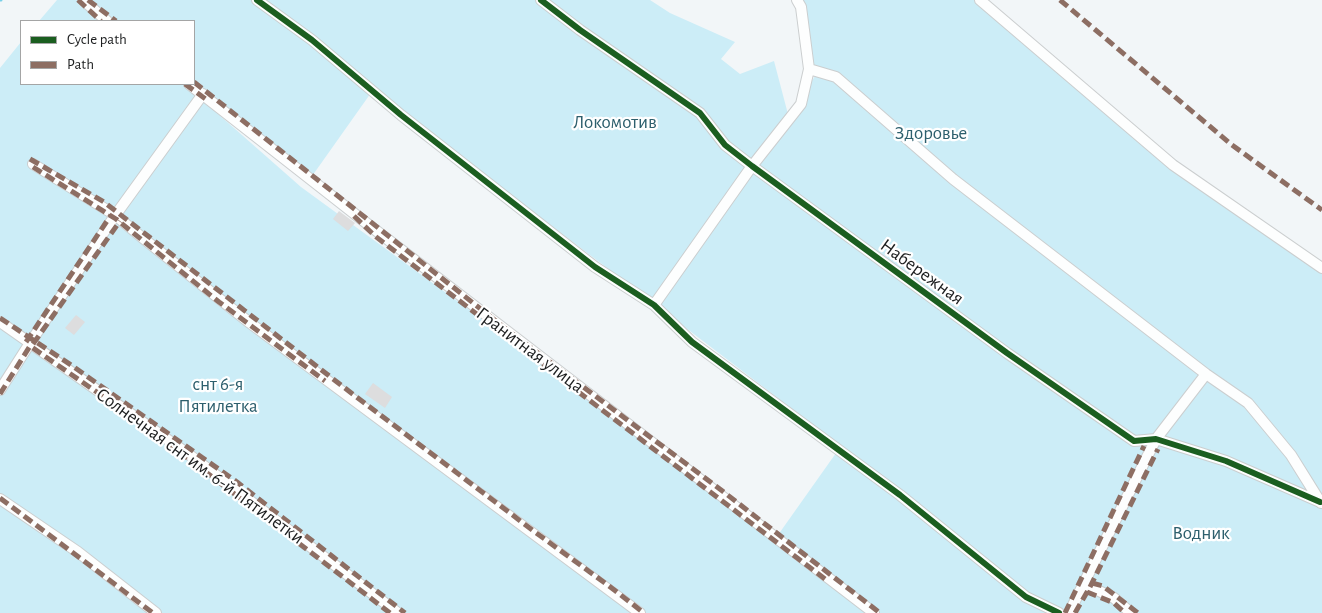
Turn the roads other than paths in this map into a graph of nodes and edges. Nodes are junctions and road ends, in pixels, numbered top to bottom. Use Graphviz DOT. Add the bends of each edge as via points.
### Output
graph roads {
  1 [pos="83,0"];
  2 [pos="257,0"];
  3 [pos="541,0"];
  4 [pos="797,0"];
  5 [pos="980,0"];
  6 [pos="106,20"];
  7 [pos="809,69"];
  8 [pos="190,85"];
  9 [pos="203,94"];
  10 [pos="33,164"];
  11 [pos="752,166"];
  12 [pos="115,215"];
  13 [pos="1322,268"];
  14 [pos="654,305"];
  15 [pos="0,322"];
  16 [pos="30,343"];
  17 [pos="1206,374"];
  18 [pos="0,390"];
  19 [pos="1156,440"];
  20 [pos="0,499"];
  21 [pos="1321,503"];
  22 [pos="1084,584"];
  23 [pos="156,613"];
  24 [pos="398,613"];
  25 [pos="640,613"];
  26 [pos="874,613"];
  27 [pos="1059,613"];
  28 [pos="1070,613"];
  29 [pos="1132,613"];
  1 -- 6 [label="street"];
  2 -- 14 [label="street" via="312,40 401,115 595,267"];
  3 -- 11 [label="street, Набережная" via="700,113 725,145"];
  4 -- 7 [label="street" via="801,7"];
  5 -- 13 [label="street" via="1173,165"];
  7 -- 11 [label="street" via="801,104"];
  7 -- 17 [label="street" via="836,77 953,179"];
  8 -- 9 [label="street, Гранитная улица"];
  9 -- 12 [label="street"];
  9 -- 26 [label="street, Гранитная улица"];
  10 -- 12 [label="street"];
  11 -- 14 [label="street"];
  11 -- 19 [label="street, Набережная" via="1007,353 1134,441"];
  12 -- 16 [label="street"];
  12 -- 25 [label="street" via="250,323"];
  14 -- 27 [label="street" via="692,342 900,495 1026,597"];
  15 -- 16 [label="street, Солнечная снт им. 6-й Пятилетки"];
  16 -- 18 [label="street"];
  16 -- 24 [label="street, Солнечная снт им. 6-й Пятилетки" via="191,456"];
  17 -- 19 [label="street"];
  17 -- 21 [label="street" via="1248,403 1291,455"];
  19 -- 21 [label="street, Набережная" via="1226,461"];
  19 -- 22 [label="street"];
  20 -- 23 [label="street" via="78,552"];
  22 -- 28 [label="street"];
  22 -- 29 [label="street" via="1114,598"];
}
